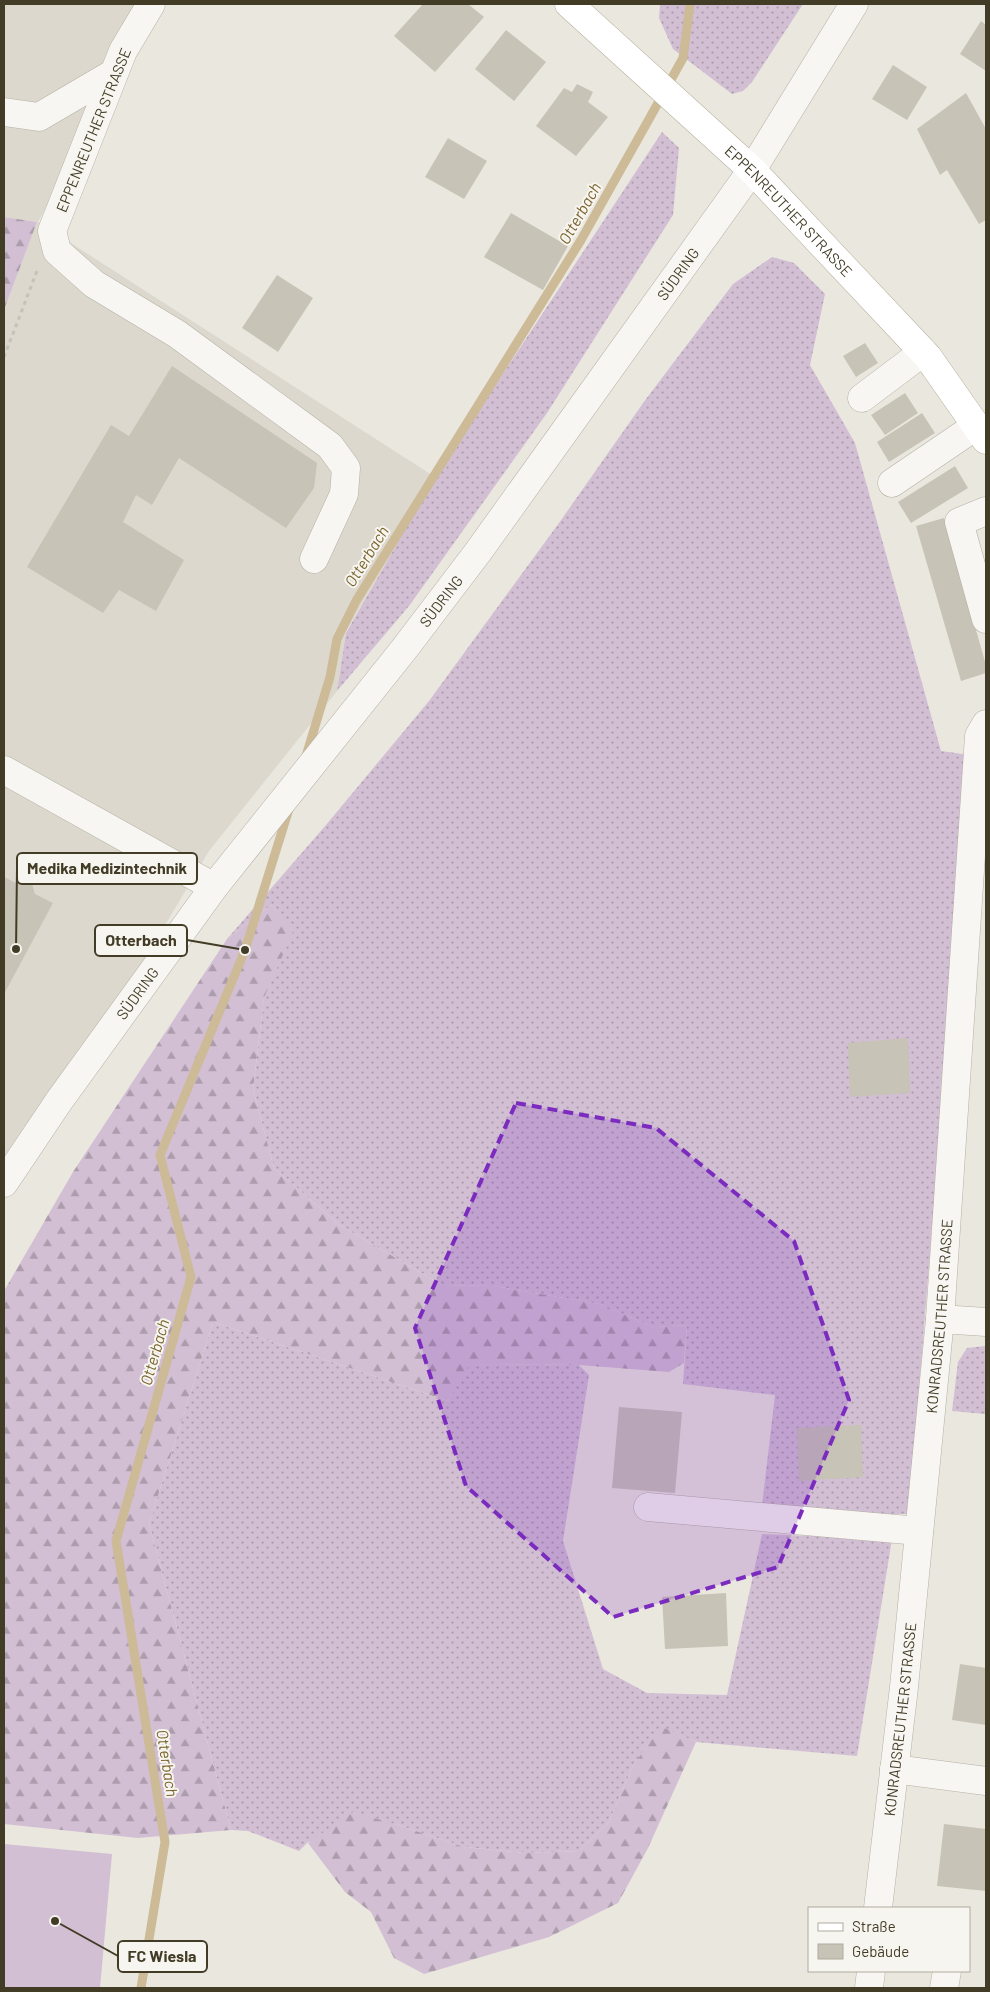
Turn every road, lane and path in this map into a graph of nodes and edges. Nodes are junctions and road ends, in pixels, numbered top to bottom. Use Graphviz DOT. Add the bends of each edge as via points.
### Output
graph roads {
  1 [pos="150,4"];
  2 [pos="569,4"];
  3 [pos="854,4"];
  4 [pos="114,73"];
  5 [pos="4,112"];
  6 [pos="752,170"];
  7 [pos="52,231"];
  8 [pos="923,352"];
  9 [pos="4,357"];
  10 [pos="862,398"];
  11 [pos="981,433"];
  12 [pos="892,483"];
  13 [pos="986,511"];
  14 [pos="314,559"];
  15 [pos="986,619"];
  16 [pos="986,724"];
  17 [pos="4,770"];
  18 [pos="214,887"];
  19 [pos="4,1183"];
  20 [pos="940,1319"];
  21 [pos="986,1322"];
  22 [pos="648,1507"];
  23 [pos="919,1531"];
  24 [pos="894,1770"];
  25 [pos="986,1781"];
  26 [pos="878,1907"];
  27 [pos="871,1972"];
  28 [pos="947,1972"];
  29 [pos="869,1988"];
  30 [pos="944,1988"];
  1 -- 4 [label="street, EPPENREUTHER STRASSE" via="123,50"];
  2 -- 6 [label="main road, EPPENREUTHER STRASSE"];
  3 -- 6 [label="street, SÜDRING"];
  4 -- 5 [label="street" via="38,117"];
  4 -- 7 [label="street, EPPENREUTHER STRASSE"];
  6 -- 8 [label="main road, EPPENREUTHER STRASSE"];
  6 -- 18 [label="street, SÜDRING" via="478,552"];
  7 -- 9 [label="path"];
  7 -- 14 [label="street" via="57,251 94,284 177,334 330,446 346,468 344,494"];
  8 -- 10 [label="street"];
  8 -- 11 [label="main road, EPPENREUTHER STRASSE"];
  11 -- 12 [label="street"];
  13 -- 15 [label="street" via="959,522"];
  16 -- 20 [label="street, KONRADSREUTHER STRASSE" via="978,736"];
  17 -- 18 [label="street"];
  18 -- 19 [label="street, SÜDRING" via="59,1101"];
  20 -- 21 [label="street"];
  20 -- 23 [label="street, KONRADSREUTHER STRASSE"];
  22 -- 23 [label="street"];
  23 -- 24 [label="street, KONRADSREUTHER STRASSE"];
  24 -- 25 [label="street"];
  24 -- 26 [label="street, KONRADSREUTHER STRASSE"];
  27 -- 29 [label="street"];
  28 -- 30 [label="street"];
}
